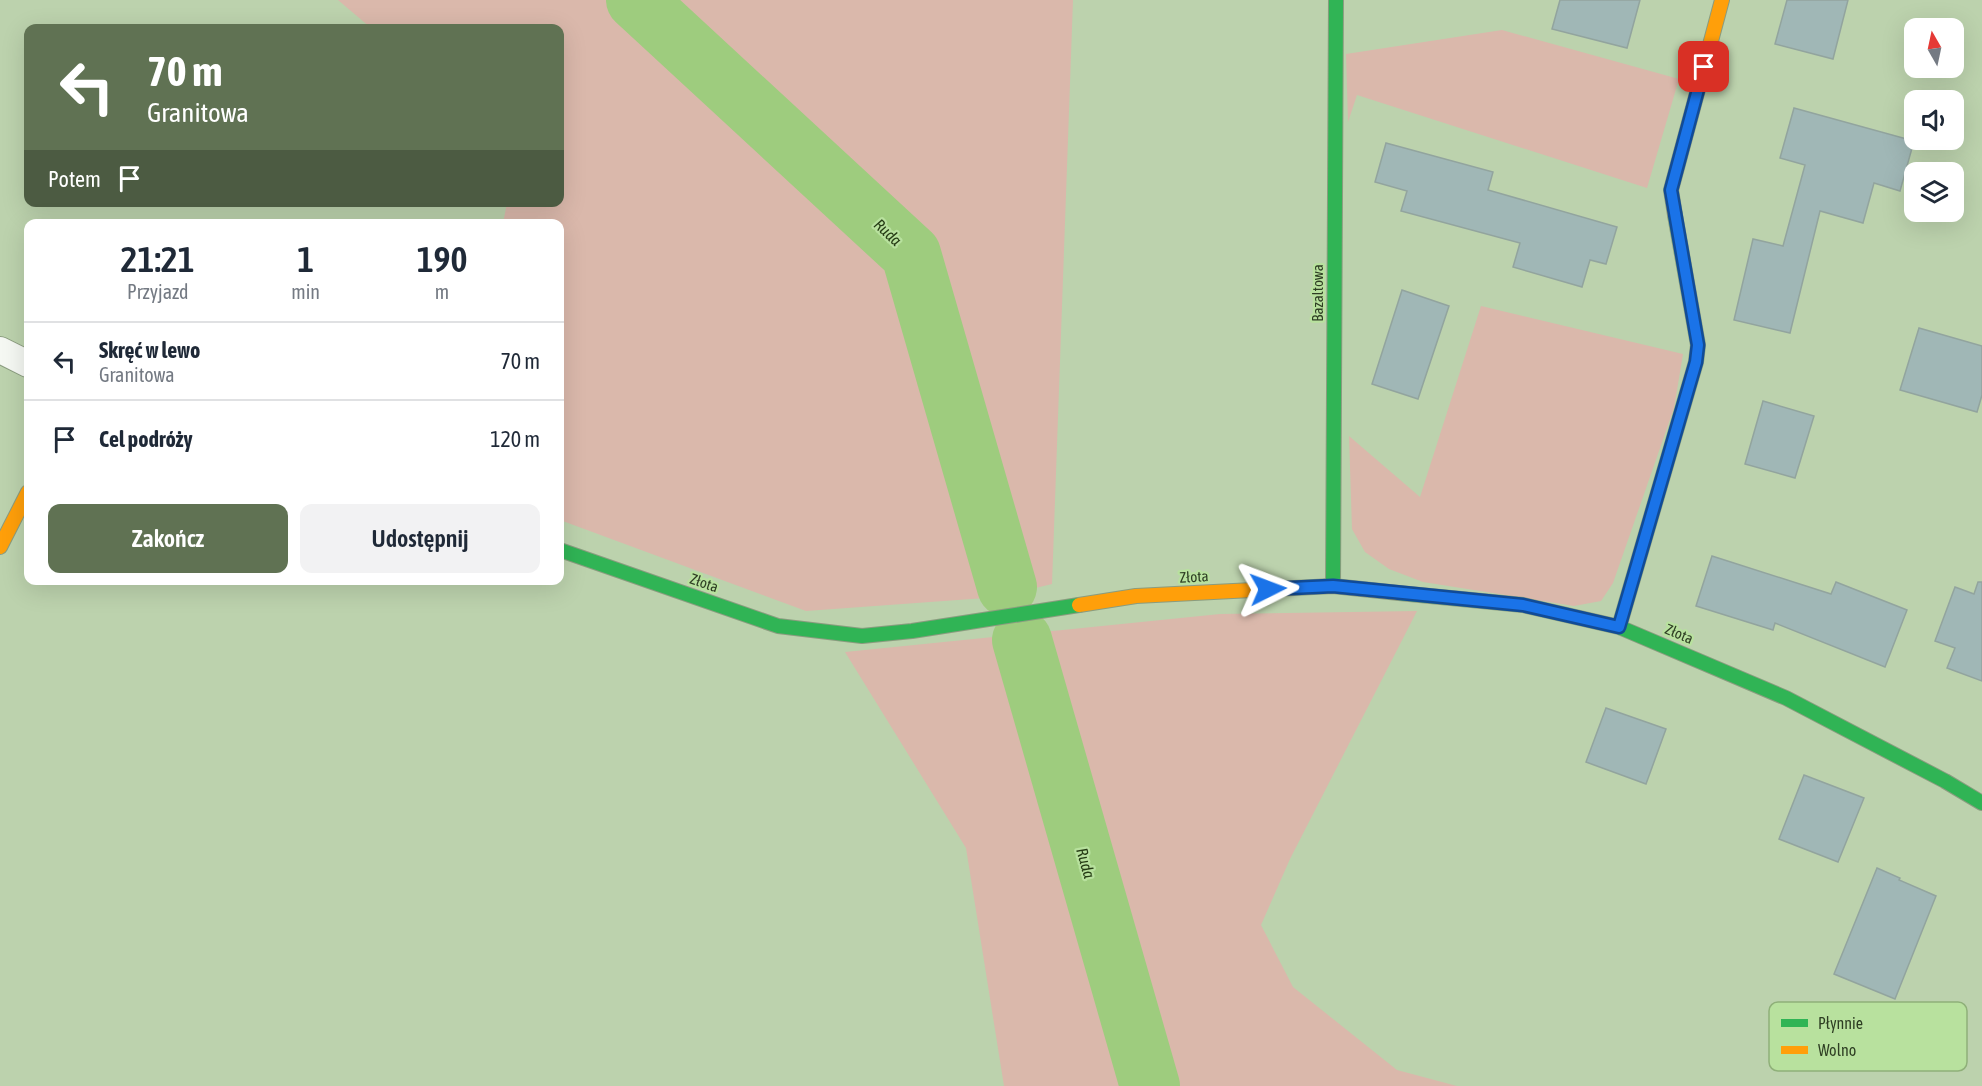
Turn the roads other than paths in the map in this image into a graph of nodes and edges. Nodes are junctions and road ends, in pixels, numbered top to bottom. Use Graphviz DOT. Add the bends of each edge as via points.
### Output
graph roads {
  1 [pos="1336,0"];
  2 [pos="1722,0"];
  3 [pos="0,350"];
  4 [pos="24,362"];
  5 [pos="24,500"];
  6 [pos="0,547"];
  7 [pos="564,551"];
  8 [pos="1333,586"];
  9 [pos="1619,627"];
  10 [pos="1982,803"];
  1 -- 8 [label="street, Bazaltowa"];
  2 -- 9 [label="street" via="1671,190 1698,345 1696,362"];
  3 -- 4 [label="street"];
  5 -- 6 [label="street"];
  7 -- 8 [label="street, Złota" via="778,626 862,636 1136,596"];
  8 -- 9 [label="street, Złota" via="1523,605"];
  9 -- 10 [label="street, Złota" via="1786,698"];
}
